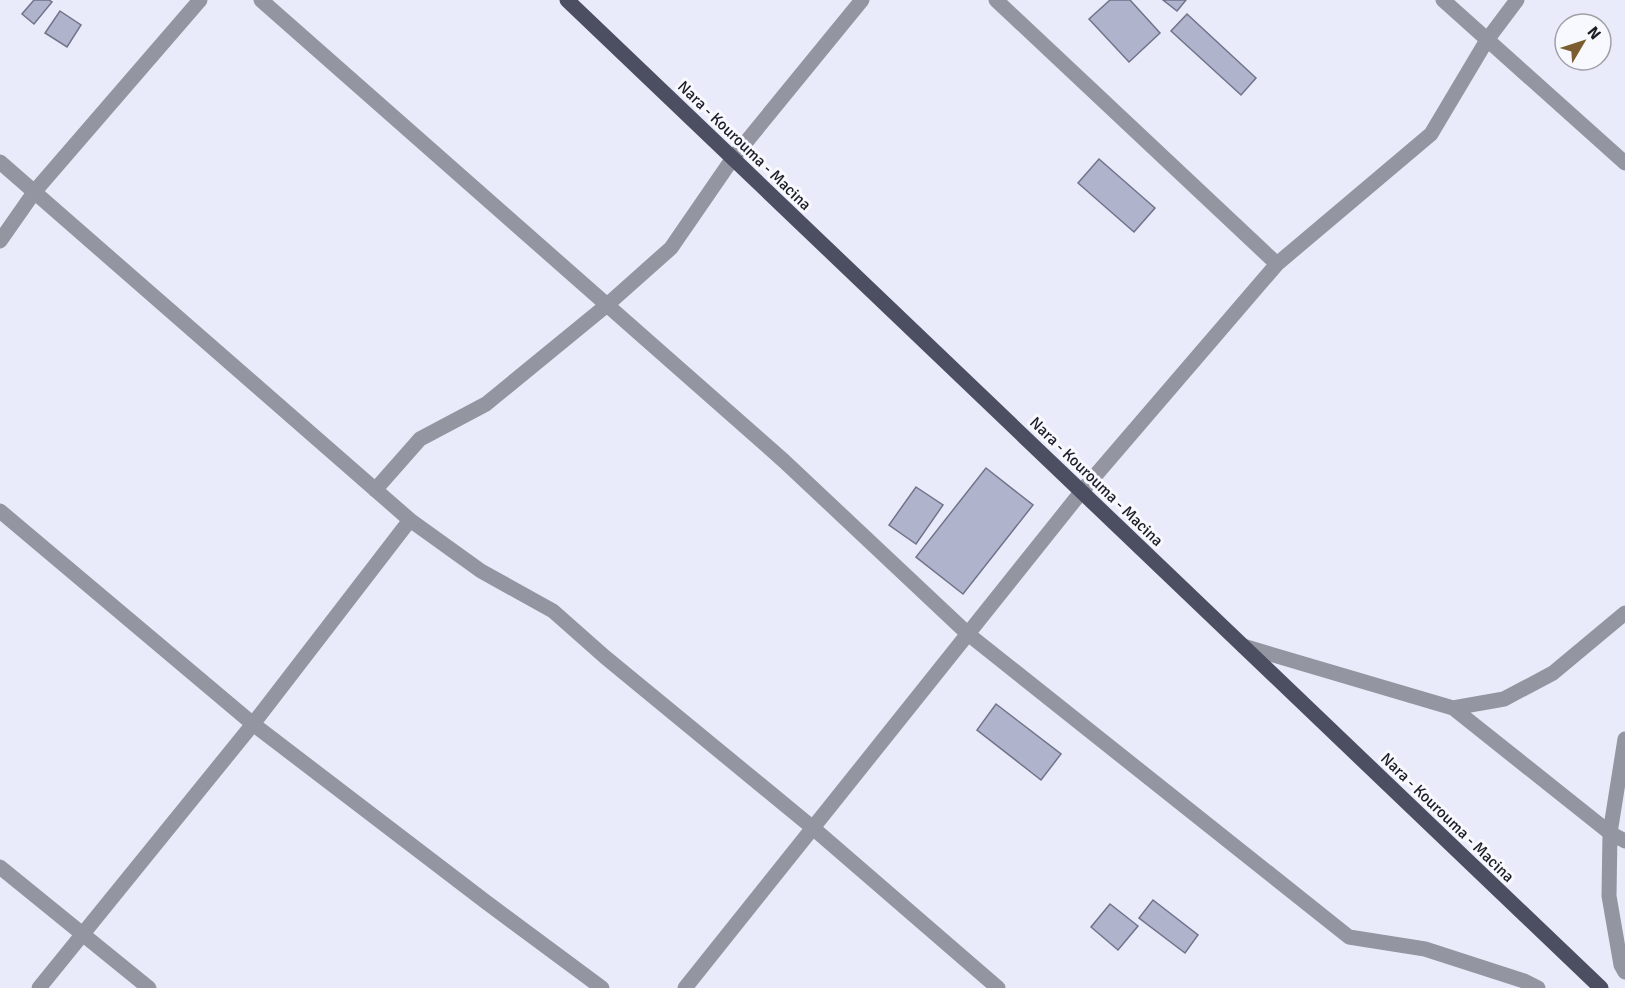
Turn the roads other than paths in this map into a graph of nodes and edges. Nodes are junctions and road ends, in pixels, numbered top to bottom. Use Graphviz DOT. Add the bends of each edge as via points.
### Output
graph roads {
  1 [pos="200,0"];
  2 [pos="261,0"];
  3 [pos="567,0"];
  4 [pos="862,0"];
  5 [pos="996,0"];
  6 [pos="1443,0"];
  7 [pos="1517,0"];
  8 [pos="1487,39"];
  9 [pos="732,158"];
  10 [pos="0,162"];
  11 [pos="1625,163"];
  12 [pos="35,191"];
  13 [pos="0,241"];
  14 [pos="1277,264"];
  15 [pos="607,305"];
  16 [pos="375,490"];
  17 [pos="1082,491"];
  18 [pos="0,511"];
  19 [pos="410,520"];
  20 [pos="1625,613"];
  21 [pos="968,634"];
  22 [pos="1243,646"];
  23 [pos="1453,708"];
  24 [pos="253,724"];
  25 [pos="1625,739"];
  26 [pos="813,828"];
  27 [pos="1610,833"];
  28 [pos="1625,841"];
  29 [pos="0,867"];
  30 [pos="82,934"];
  31 [pos="1625,972"];
  32 [pos="39,988"];
  33 [pos="149,988"];
  34 [pos="602,988"];
  35 [pos="685,988"];
  36 [pos="998,988"];
  37 [pos="1538,988"];
  38 [pos="1601,988"];
  1 -- 12 [label="street"];
  2 -- 15 [label="street"];
  3 -- 9 [label="main road, Nara - Kourouma - Macina"];
  4 -- 9 [label="street"];
  5 -- 14 [label="street"];
  6 -- 8 [label="street"];
  7 -- 8 [label="street"];
  8 -- 11 [label="street"];
  8 -- 14 [label="street" via="1431,134"];
  9 -- 15 [label="street" via="671,248"];
  9 -- 17 [label="main road, Nara - Kourouma - Macina"];
  10 -- 12 [label="street"];
  12 -- 13 [label="street"];
  12 -- 16 [label="street"];
  14 -- 17 [label="street"];
  15 -- 16 [label="street" via="486,404 420,439"];
  15 -- 21 [label="street" via="784,461"];
  16 -- 19 [label="street"];
  17 -- 21 [label="street"];
  17 -- 22 [label="main road, Nara - Kourouma - Macina"];
  18 -- 24 [label="street"];
  19 -- 24 [label="street"];
  19 -- 26 [label="street" via="481,571 553,611"];
  20 -- 23 [label="street" via="1553,673 1504,699"];
  21 -- 26 [label="street"];
  21 -- 37 [label="street" via="1349,937 1425,949"];
  22 -- 23 [label="street"];
  22 -- 38 [label="main road, Nara - Kourouma - Macina"];
  23 -- 27 [label="street"];
  24 -- 30 [label="street"];
  24 -- 34 [label="street"];
  25 -- 27 [label="street"];
  26 -- 35 [label="street"];
  26 -- 36 [label="street"];
  27 -- 28 [label="street"];
  27 -- 31 [label="street" via="1609,896"];
  29 -- 30 [label="street"];
  30 -- 32 [label="street"];
  30 -- 33 [label="street"];
}
